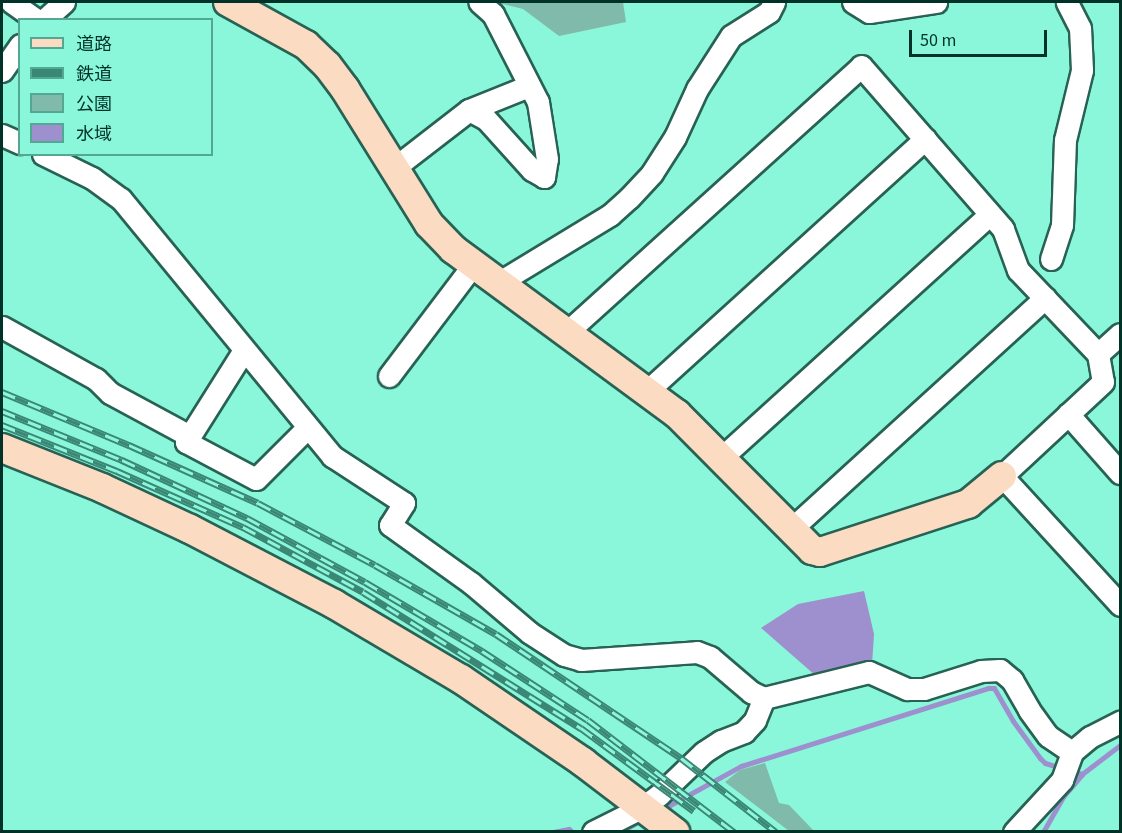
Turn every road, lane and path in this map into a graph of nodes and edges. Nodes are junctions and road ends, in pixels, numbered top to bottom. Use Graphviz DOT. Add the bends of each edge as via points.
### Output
graph roads {
  1 [pos="11,2"];
  2 [pos="64,2"];
  3 [pos="228,2"];
  4 [pos="478,2"];
  5 [pos="774,2"];
  6 [pos="853,2"];
  7 [pos="936,2"];
  8 [pos="1067,2"];
  9 [pos="34,18"];
  10 [pos="46,18"];
  11 [pos="18,48"];
  12 [pos="2,71"];
  13 [pos="529,86"];
  14 [pos="469,110"];
  15 [pos="2,135"];
  16 [pos="925,139"];
  17 [pos="18,142"];
  18 [pos="47,156"];
  19 [pos="394,168"];
  20 [pos="990,214"];
  21 [pos="1051,259"];
  22 [pos="473,265"];
  23 [pos="498,283"];
  24 [pos="1045,298"];
  25 [pos="2,327"];
  26 [pos="566,333"];
  27 [pos="1120,334"];
  28 [pos="244,350"];
  29 [pos="1098,354"];
  30 [pos="389,376"];
  31 [pos="646,392"];
  32 [pos="1068,414"];
  33 [pos="307,428"];
  34 [pos="189,436"];
  35 [pos="2,448"];
  36 [pos="721,458"];
  37 [pos="1120,472"];
  38 [pos="1002,476"];
  39 [pos="790,530"];
  40 [pos="1120,605"];
  41 [pos="764,698"];
  42 [pos="1120,722"];
  43 [pos="1068,764"];
  44 [pos="657,817"];
  45 [pos="593,831"];
  46 [pos="1014,831"];
  1 -- 9 [label="street"];
  2 -- 10 [label="street"];
  3 -- 19 [label="street" via="306,45 327,65"];
  4 -- 13 [label="street" via="493,14"];
  5 -- 23 [label="street" via="769,12 731,36 697,89 675,137 630,198 610,215"];
  6 -- 7 [label="street" via="869,12"];
  8 -- 21 [label="street" via="1080,28 1082,70 1065,140 1062,225"];
  11 -- 12 [label="street"];
  13 -- 14 [label="street"];
  13 -- 14 [label="street" via="538,102 542,125 547,159 544,177 532,170 486,119"];
  14 -- 19 [label="street"];
  15 -- 17 [label="street"];
  16 -- 20 [label="street"];
  16 -- 26 [label="street" via="861,66"];
  16 -- 31 [label="street"];
  18 -- 28 [label="street" via="92,178 121,199"];
  19 -- 22 [label="street" via="429,224"];
  20 -- 24 [label="street" via="1004,230 1018,270"];
  20 -- 36 [label="street"];
  22 -- 23 [label="street"];
  22 -- 30 [label="street"];
  23 -- 26 [label="street"];
  24 -- 29 [label="street"];
  24 -- 39 [label="street"];
  25 -- 34 [label="street"];
  26 -- 31 [label="street"];
  27 -- 29 [label="street"];
  28 -- 33 [label="street"];
  28 -- 34 [label="street"];
  29 -- 32 [label="street" via="1103,382"];
  31 -- 36 [label="street" via="677,414"];
  32 -- 37 [label="street"];
  32 -- 38 [label="street"];
  33 -- 34 [label="street" via="256,479 186,442"];
  33 -- 41 [label="street" via="332,456 404,503 390,525 564,655 581,660 696,652 710,657 751,692"];
  35 -- 44 [label="street" via="190,529 334,604 461,679"];
  36 -- 39 [label="street"];
  38 -- 39 [label="street" via="968,504 820,552 812,550"];
  38 -- 40 [label="street"];
  41 -- 43 [label="street" via="869,672 907,689 924,690 981,670 1000,670 1012,680"];
  41 -- 44 [label="street" via="755,720 744,732 704,752 659,795"];
  42 -- 43 [label="street" via="1090,737"];
  43 -- 46 [label="street"];
  44 -- 45 [label="street"];
}
